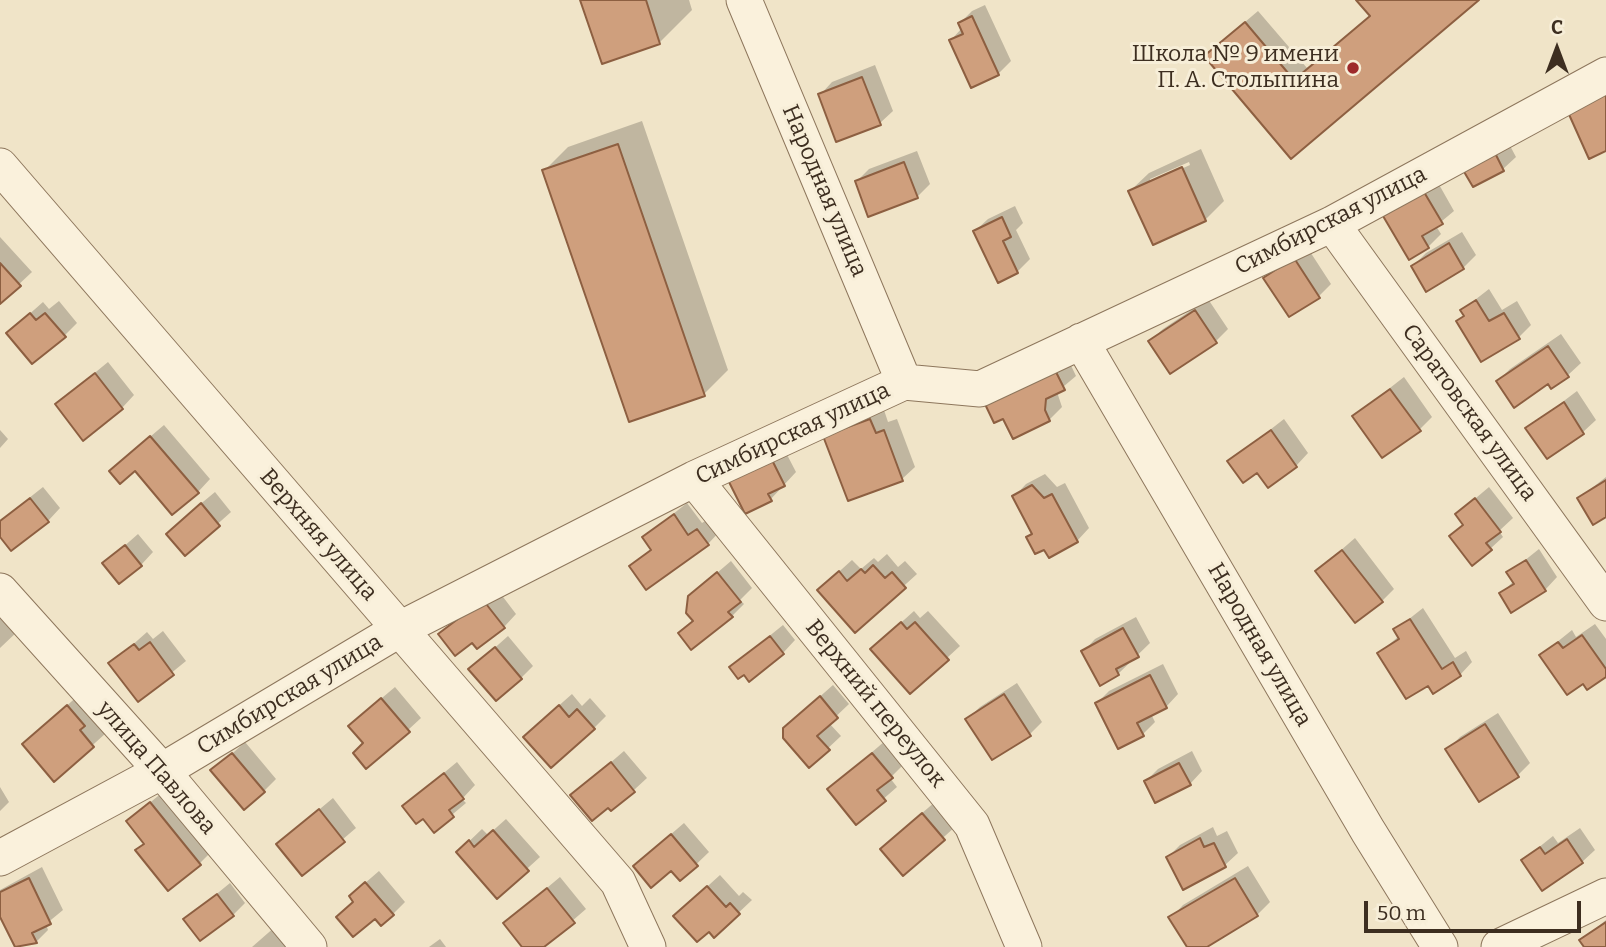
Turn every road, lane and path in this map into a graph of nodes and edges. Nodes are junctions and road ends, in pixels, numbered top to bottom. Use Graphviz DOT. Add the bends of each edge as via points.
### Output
graph roads {
  1 [pos="744,0"];
  2 [pos="1606,75"];
  3 [pos="0,166"];
  4 [pos="1332,224"];
  5 [pos="1082,341"];
  6 [pos="904,382"];
  7 [pos="694,479"];
  8 [pos="0,591"];
  9 [pos="1606,603"];
  10 [pos="400,629"];
  11 [pos="162,771"];
  12 [pos="0,858"];
  13 [pos="1606,896"];
  14 [pos="309,947"];
  15 [pos="648,947"];
  16 [pos="1024,947"];
  17 [pos="1440,947"];
  18 [pos="1499,947"];
  1 -- 6 [label="street, Народная улица"];
  2 -- 4 [label="street, Симбирская улица"];
  3 -- 10 [label="street, Верхняя улица"];
  4 -- 5 [label="street, Симбирская улица"];
  4 -- 9 [label="street, Саратовская улица"];
  5 -- 6 [label="street, Симбирская улица" via="980,389"];
  5 -- 17 [label="street, Народная улица"];
  6 -- 7 [label="street, Симбирская улица"];
  7 -- 10 [label="street, Симбирская улица"];
  7 -- 16 [label="street, Верхний переулок" via="972,825"];
  8 -- 11 [label="street, улица Павлова"];
  10 -- 11 [label="street, Симбирская улица"];
  10 -- 15 [label="street, Верхняя улица" via="618,882"];
  11 -- 12 [label="street, Симбирская улица"];
  11 -- 14 [label="street, улица Павлова"];
  13 -- 18 [label="street"];
}
